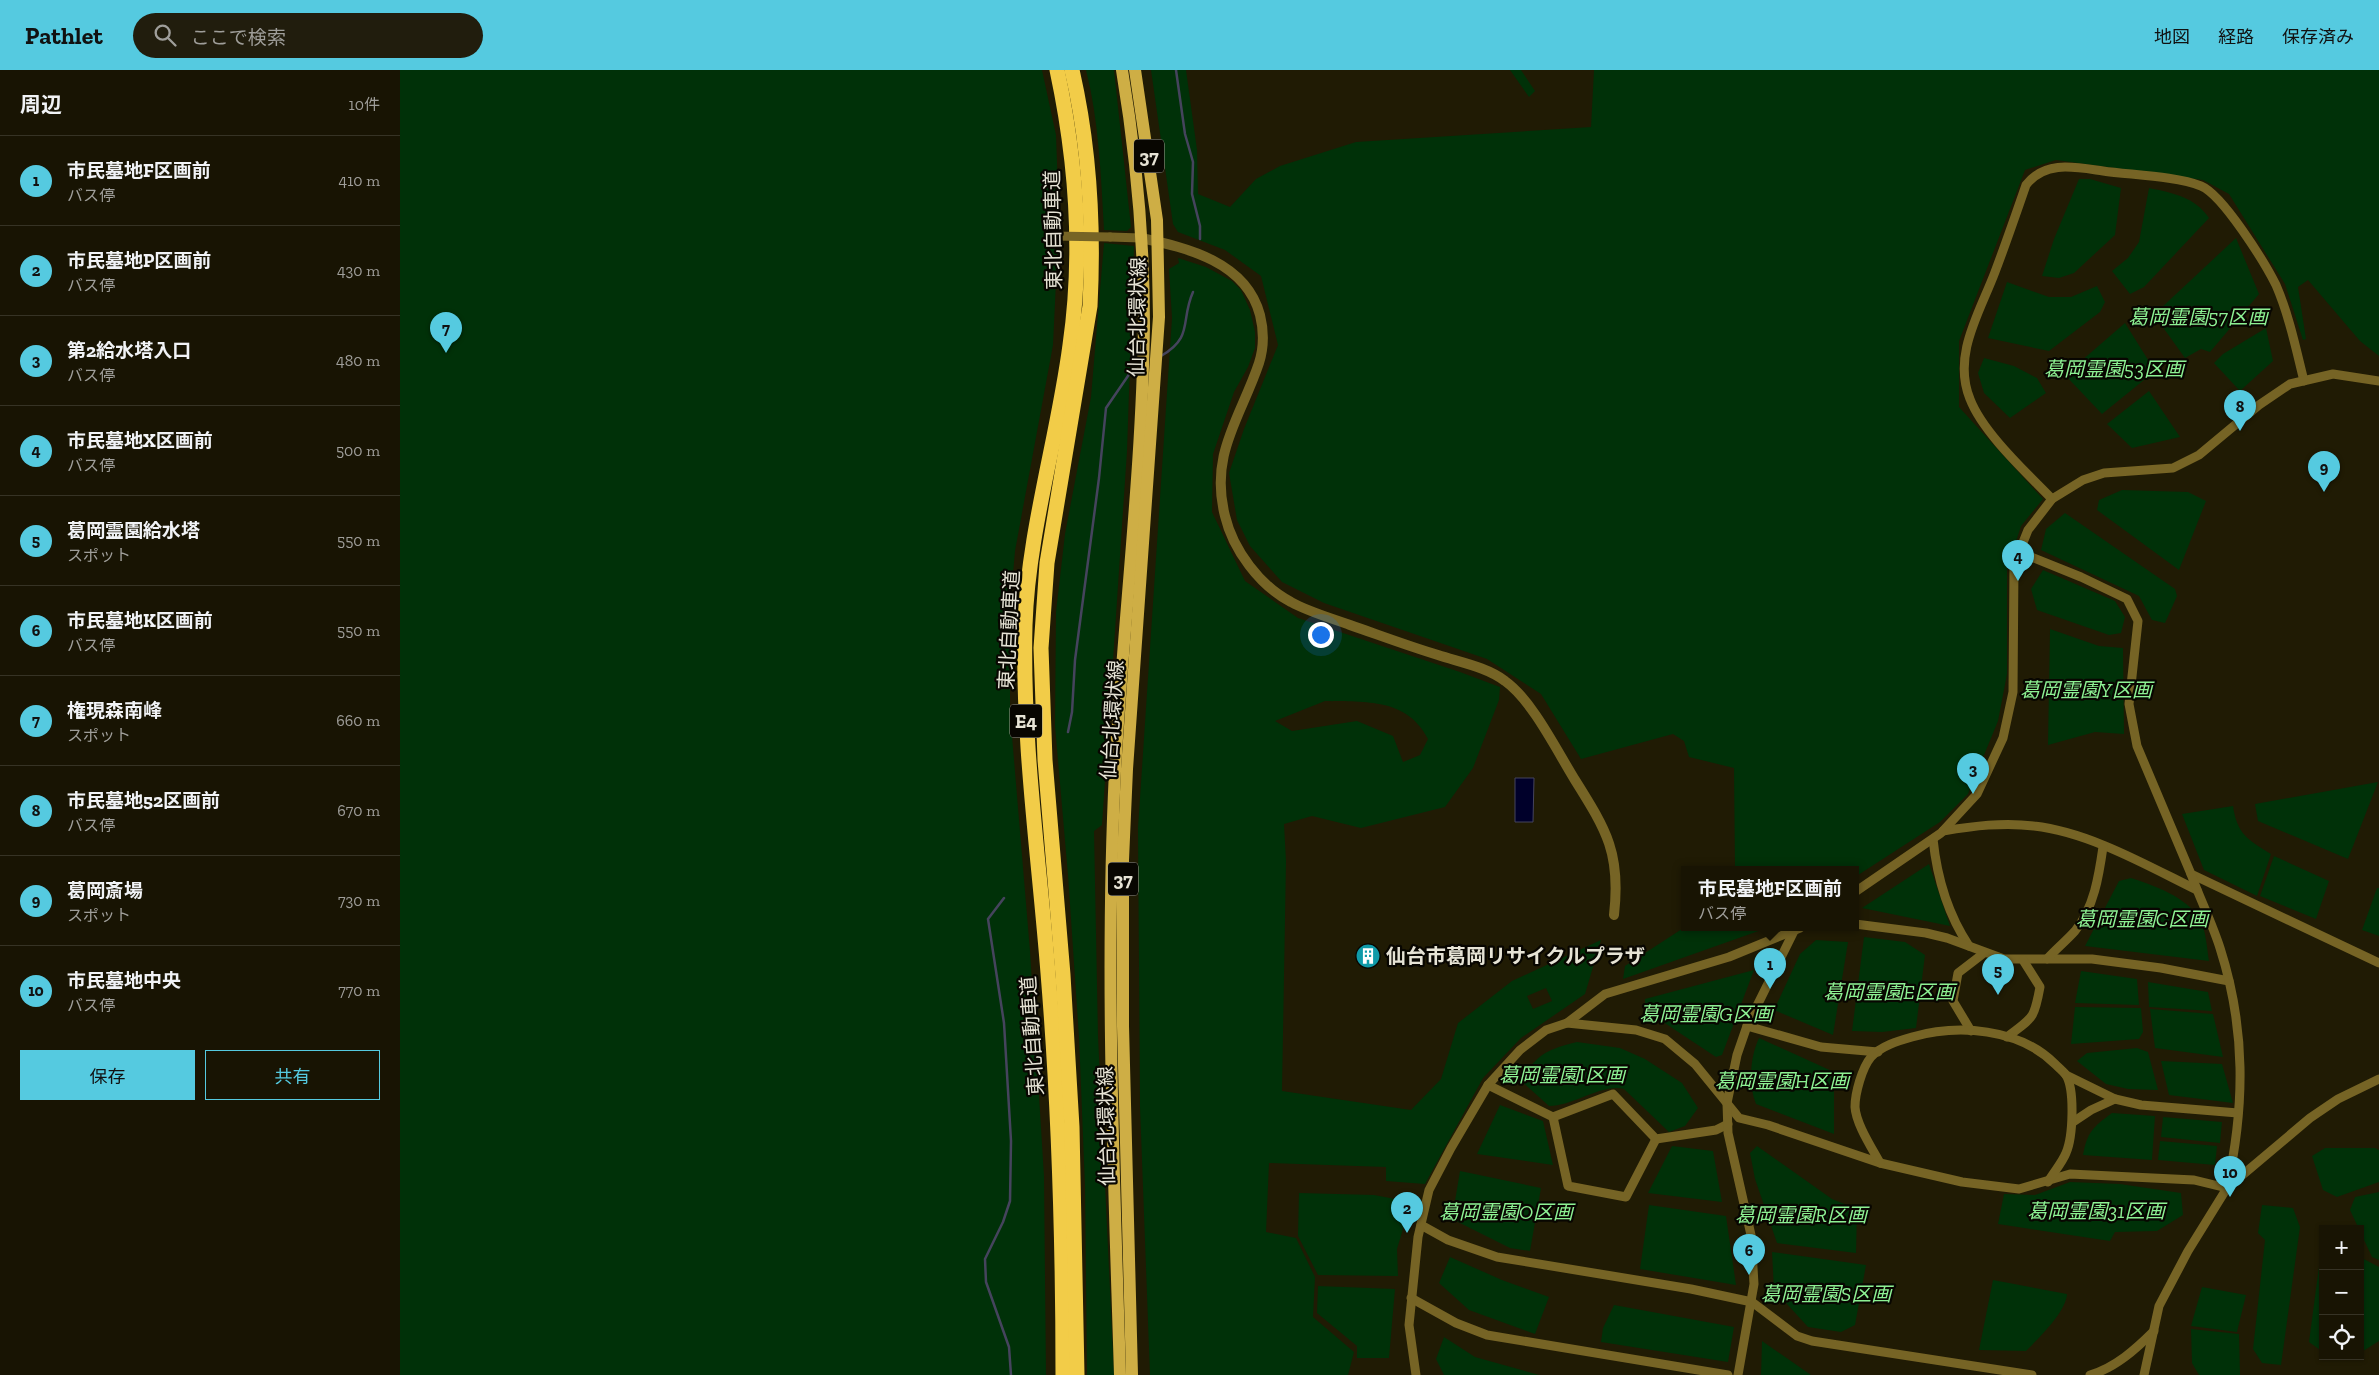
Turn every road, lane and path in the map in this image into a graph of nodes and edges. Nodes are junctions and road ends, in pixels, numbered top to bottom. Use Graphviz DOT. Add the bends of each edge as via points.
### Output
graph roads {
  1 [pos="1057,70"];
  2 [pos="1072,70"];
  3 [pos="1122,70"];
  4 [pos="1135,70"];
  5 [pos="1054,236"];
  6 [pos="1141,238"];
  7 [pos="1158,242"];
  8 [pos="2304,381"];
  9 [pos="2379,381"];
  10 [pos="2052,499"];
  11 [pos="2019,552"];
  12 [pos="1943,832"];
  13 [pos="1933,839"];
  14 [pos="2103,847"];
  15 [pos="2191,874"];
  16 [pos="1859,889"];
  17 [pos="2197,890"];
  18 [pos="1614,915"];
  19 [pos="1859,924"];
  20 [pos="1792,931"];
  21 [pos="1796,931"];
  22 [pos="1970,947"];
  23 [pos="1984,953"];
  24 [pos="2047,959"];
  25 [pos="2023,960"];
  26 [pos="2379,963"];
  27 [pos="2229,981"];
  28 [pos="1568,1023"];
  29 [pos="1747,1026"];
  30 [pos="1971,1031"];
  31 [pos="2007,1038"];
  32 [pos="1878,1052"];
  33 [pos="2066,1075"];
  34 [pos="2379,1079"];
  35 [pos="1488,1085"];
  36 [pos="2115,1099"];
  37 [pos="1728,1103"];
  38 [pos="2238,1113"];
  39 [pos="1553,1117"];
  40 [pos="2073,1122"];
  41 [pos="1728,1124"];
  42 [pos="1656,1139"];
  43 [pos="1880,1163"];
  44 [pos="2048,1182"];
  45 [pos="2227,1188"];
  46 [pos="1421,1225"];
  47 [pos="1411,1298"];
  48 [pos="1752,1302"];
  49 [pos="2154,1330"];
  50 [pos="1983,1372"];
  51 [pos="1063,1375"];
  52 [pos="1077,1375"];
  53 [pos="1120,1375"];
  54 [pos="1132,1375"];
  55 [pos="1416,1375"];
  56 [pos="1728,1375"];
  57 [pos="1738,1375"];
  58 [pos="2032,1375"];
  59 [pos="2090,1375"];
  60 [pos="2144,1375"];
  1 -- 51 [label="highway, 東北自動車道 / E4" via="1074,183 1074,304 1071,344 1028,595 1025,665 1028,754 1049,977 1059,1148"];
  2 -- 52 [label="highway, 東北自動車道 / E4" via="1089,174 1091,297 1047,563 1041,648 1045,760 1072,1127"];
  3 -- 6 [label="main road, 仙台北環状線 / 37" via="1135,155"];
  4 -- 7 [label="main road, 仙台北環状線 / 37" via="1150,157"];
  5 -- 6 [label="street, bridge"];
  6 -- 7 [label="street"];
  6 -- 53 [label="main road, 仙台北環状線 / 37" via="1144,325 1112,864 1111,1035"];
  7 -- 18 [label="street" via="1220,263 1237,275 1254,298 1262,324 1259,363 1227,437 1222,463 1221,502 1239,550 1260,577 1291,602 1471,665 1510,684 1546,734 1611,843 1617,888"];
  7 -- 54 [label="main road, 仙台北環状線 / 37" via="1160,317 1123,860 1123,1026"];
  8 -- 9 [label="street" via="2333,374"];
  8 -- 10 [label="street" via="2290,384 2259,405 2199,455 2173,468 2104,472 2083,480"];
  8 -- 10 [label="street" via="2276,286 2216,195 2200,186 2174,180 2084,168 2057,166 2046,169 2033,176 2026,185 1969,334 1964,365 1970,400 1988,429"];
  10 -- 11 [label="street" via="2028,530"];
  11 -- 12 [label="street" via="2014,564 2013,692 2003,738 1977,794"];
  11 -- 15 [label="street" via="2128,599 2138,621 2129,704 2137,746"];
  12 -- 13 [label="street"];
  12 -- 14 [label="street" via="1986,826 2034,826 2074,835"];
  13 -- 16 [label="street"];
  13 -- 22 [label="street" via="1944,896"];
  14 -- 17 [label="street"];
  14 -- 24 [label="street" via="2097,883 2085,912 2076,930"];
  15 -- 17 [label="street"];
  15 -- 26 [label="street"];
  17 -- 27 [label="street"];
  19 -- 22 [label="street" via="1906,929"];
  20 -- 28 [label="street" via="1730,956 1606,994"];
  21 -- 29 [label="street"];
  22 -- 23 [label="street"];
  23 -- 25 [label="street"];
  23 -- 30 [label="street" via="1958,973 1953,1001"];
  24 -- 25 [label="street"];
  24 -- 27 [label="street" via="2128,963"];
  25 -- 31 [label="street" via="2040,987 2035,1015"];
  27 -- 38 [label="street" via="2240,1049"];
  28 -- 35 [label="street" via="1546,1030 1520,1050"];
  28 -- 37 [label="street" via="1636,1030 1665,1039 1695,1064"];
  29 -- 32 [label="street" via="1821,1047"];
  29 -- 37 [label="street" via="1737,1055"];
  30 -- 31 [label="street"];
  30 -- 32 [label="street" via="1923,1034 1891,1043"];
  31 -- 33 [label="street" via="2024,1042 2048,1057"];
  32 -- 43 [label="street" via="1871,1057 1861,1078 1855,1108 1864,1134"];
  33 -- 36 [label="street"];
  33 -- 40 [label="street"];
  34 -- 45 [label="street" via="2338,1099 2310,1118"];
  35 -- 39 [label="street"];
  35 -- 46 [label="street" via="1429,1190"];
  36 -- 38 [label="street" via="2140,1105"];
  36 -- 40 [label="street"];
  37 -- 41 [label="street"];
  37 -- 43 [label="street" via="1739,1118"];
  38 -- 45 [label="street" via="2236,1148"];
  39 -- 42 [label="street" via="1613,1094"];
  39 -- 42 [label="street" via="1568,1186 1626,1197"];
  40 -- 44 [label="street" via="2066,1153"];
  41 -- 42 [label="street" via="1716,1130"];
  41 -- 48 [label="street" via="1751,1235"];
  43 -- 44 [label="street" via="1962,1182 2019,1189"];
  44 -- 45 [label="street" via="2070,1174 2104,1174 2194,1180"];
  45 -- 49 [label="street" via="2167,1289"];
  46 -- 47 [label="street"];
  46 -- 48 [label="street" via="1448,1240 1497,1258"];
  47 -- 55 [label="street" via="1409,1325"];
  47 -- 56 [label="street" via="1456,1323 1487,1335"];
  48 -- 50 [label="street" via="1797,1336 1812,1341"];
  48 -- 57 [label="street"];
  49 -- 59 [label="street" via="2110,1367"];
  49 -- 60 [label="street"];
  50 -- 58 [label="street"];
}
